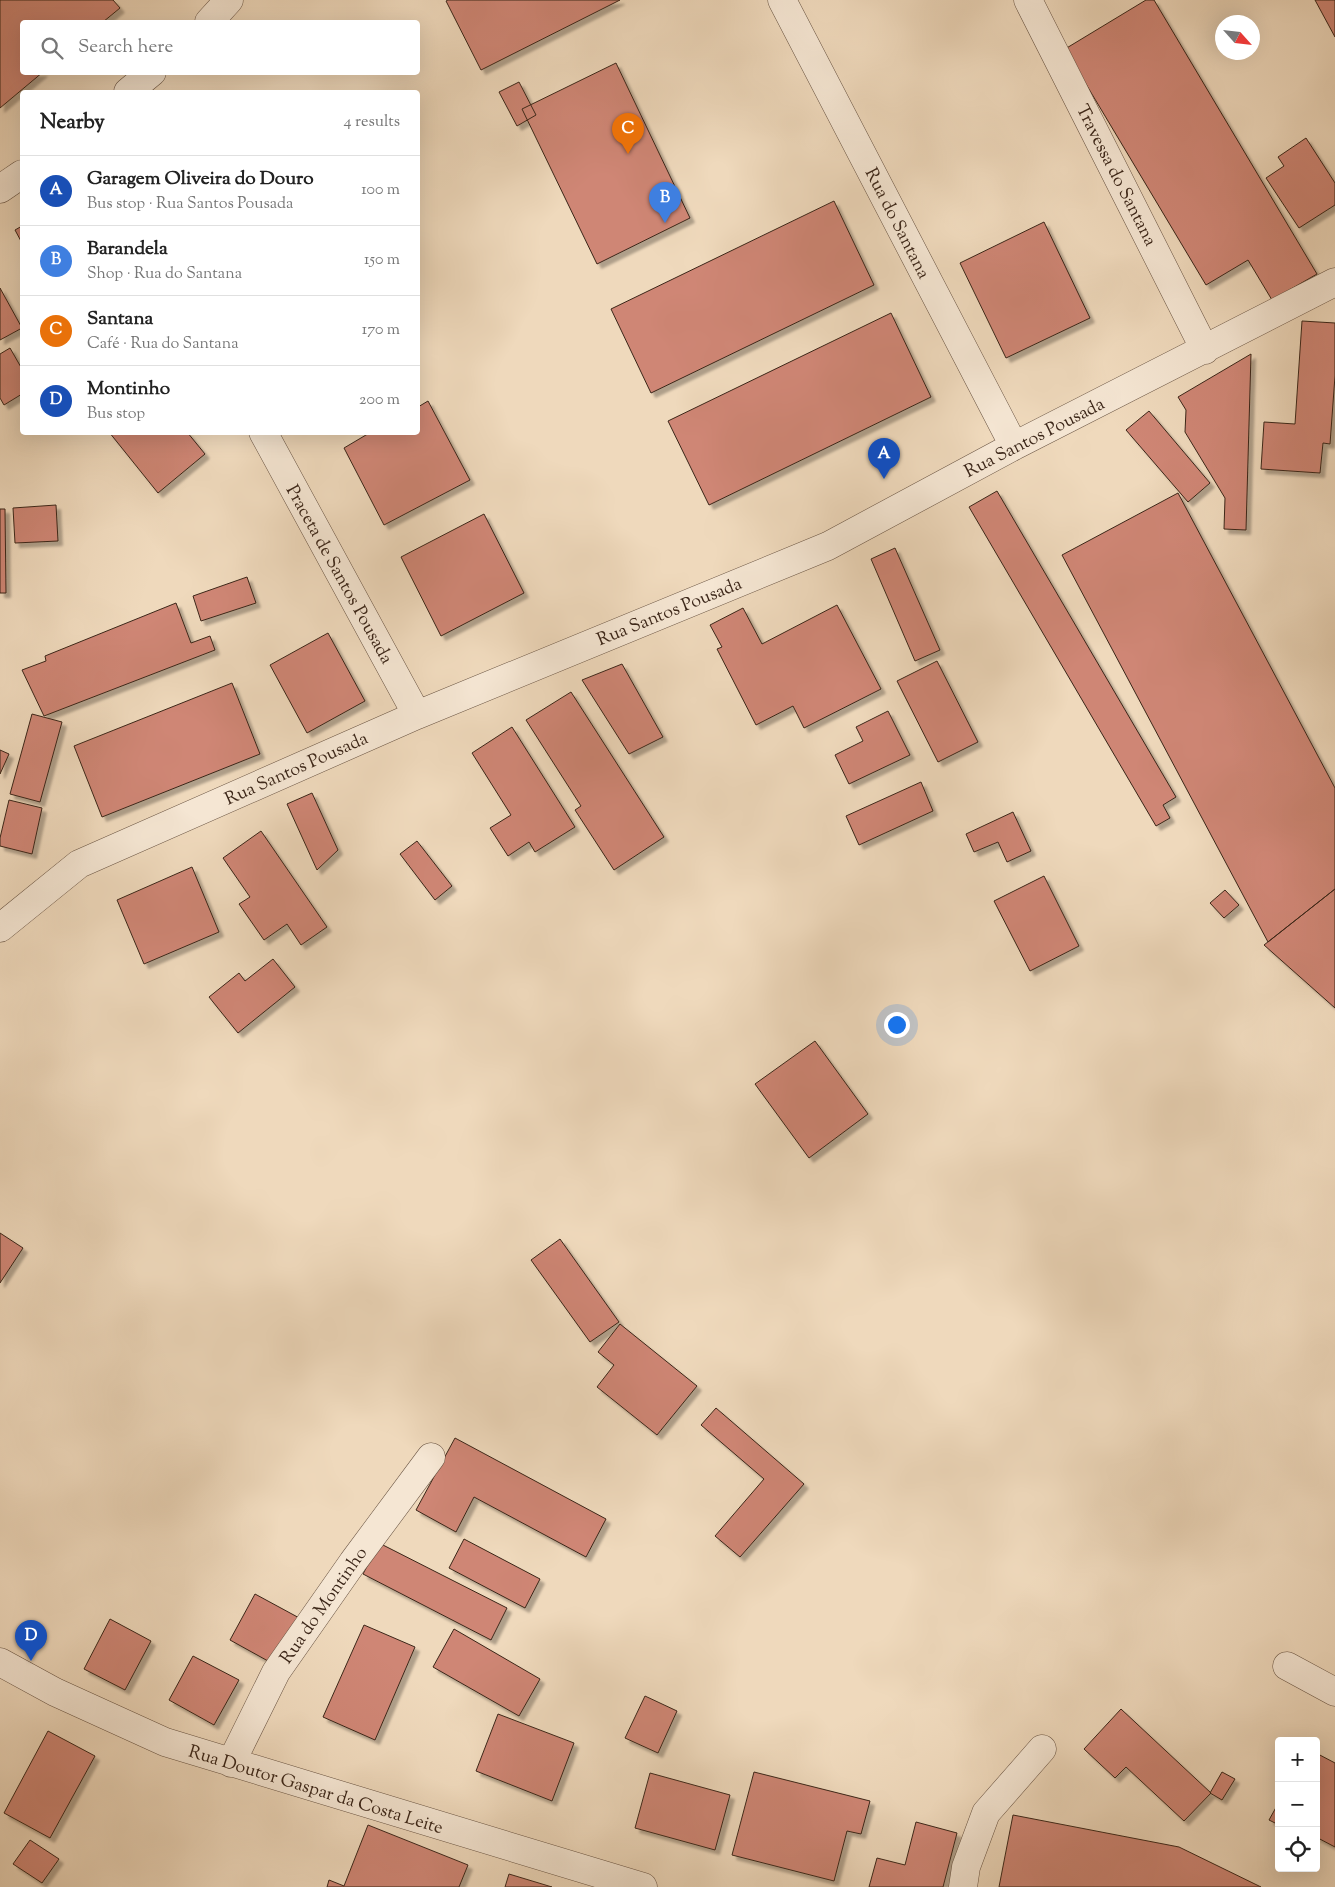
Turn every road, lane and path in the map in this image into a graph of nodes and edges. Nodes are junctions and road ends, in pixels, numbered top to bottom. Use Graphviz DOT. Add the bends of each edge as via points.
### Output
graph roads {
  1 [pos="229,0"];
  2 [pos="782,0"];
  3 [pos="1028,0"];
  4 [pos="211,20"];
  5 [pos="148,75"];
  6 [pos="130,90"];
  7 [pos="20,175"];
  8 [pos="0,189"];
  9 [pos="1335,282"];
  10 [pos="1205,350"];
  11 [pos="265,435"];
  12 [pos="1014,446"];
  13 [pos="417,715"];
  14 [pos="0,928"];
  15 [pos="431,1456"];
  16 [pos="0,1662"];
  17 [pos="1287,1666"];
  18 [pos="1335,1692"];
  19 [pos="1042,1749"];
  20 [pos="231,1763"];
  21 [pos="643,1887"];
  22 [pos="963,1887"];
  1 -- 4 [label="street"];
  2 -- 12 [label="street, Rua do Santana"];
  3 -- 10 [label="street, Travessa do Santana"];
  5 -- 6 [label="street"];
  7 -- 8 [label="street"];
  9 -- 10 [label="street, Rua Santos Pousada"];
  10 -- 12 [label="street, Rua Santos Pousada"];
  11 -- 13 [label="street, Praceta de Santos Pousada"];
  12 -- 13 [label="street, Rua Santos Pousada" via="828,546"];
  13 -- 14 [label="street, Rua Santos Pousada" via="79,864"];
  15 -- 20 [label="street, Rua do Montinho" via="276,1672"];
  16 -- 20 [label="street, Rua Doutor Gaspar da Costa Leite" via="55,1692 165,1742"];
  17 -- 18 [label="street"];
  19 -- 22 [label="street" via="986,1813 966,1867"];
  20 -- 21 [label="street, Rua Doutor Gaspar da Costa Leite"];
}
